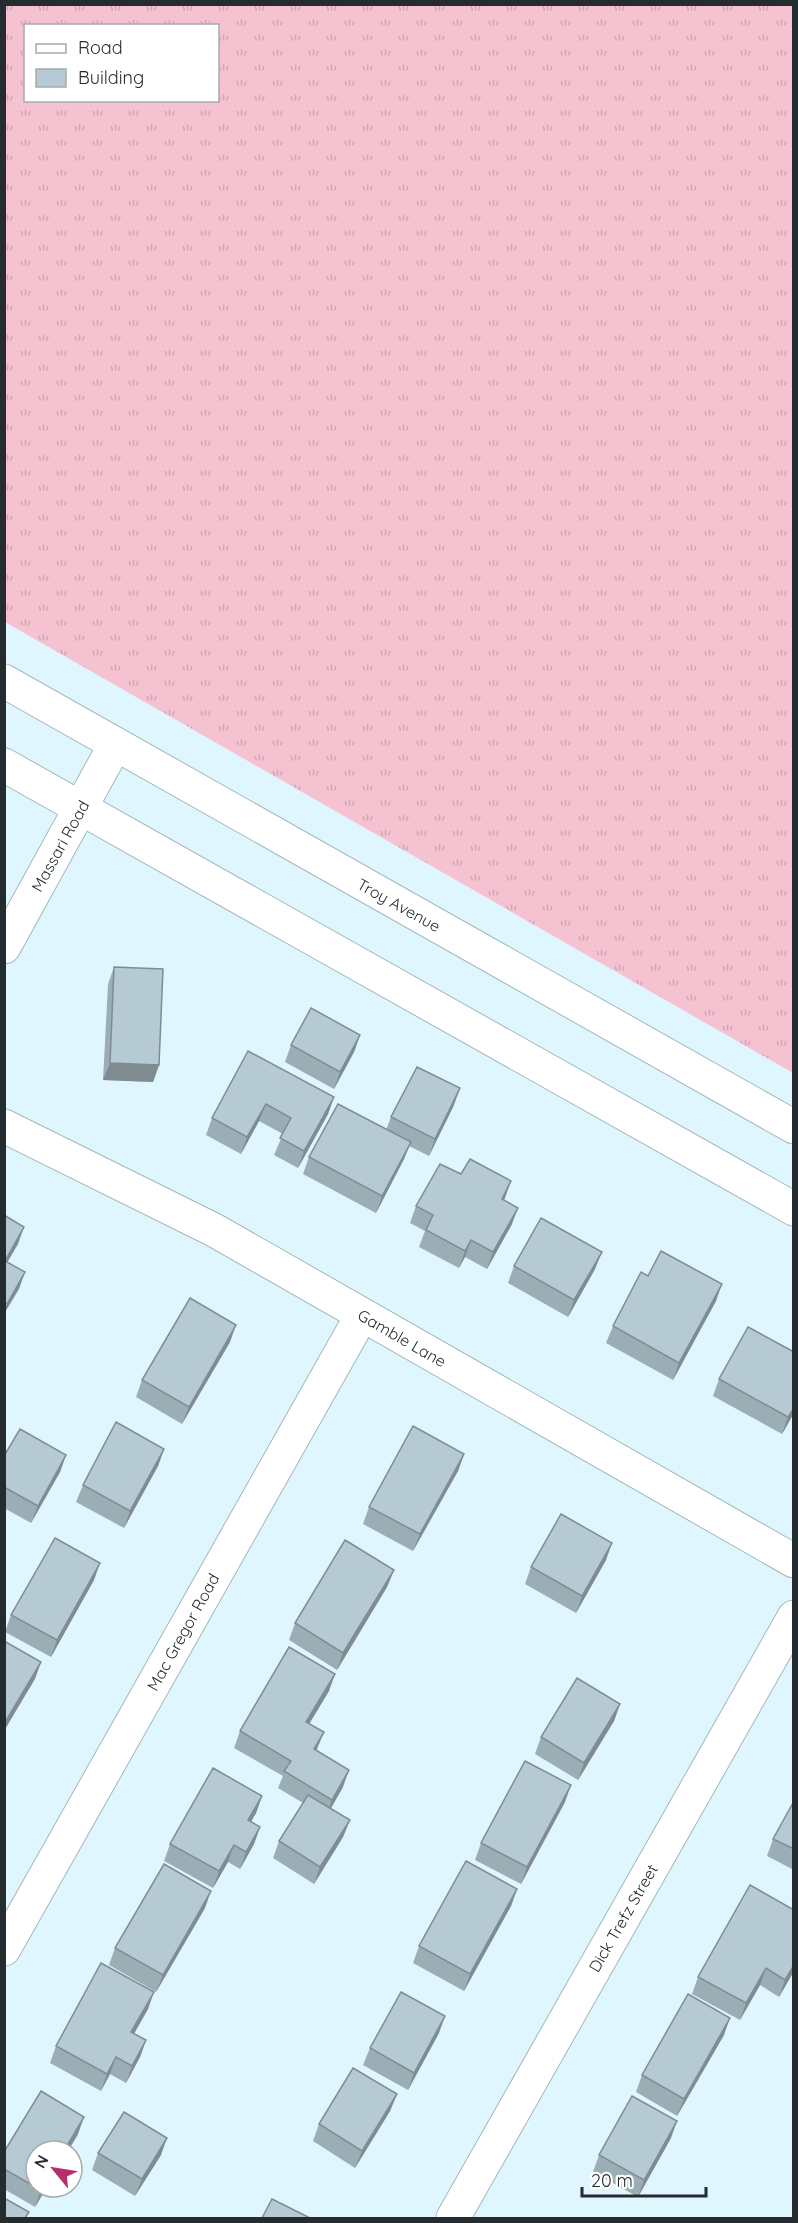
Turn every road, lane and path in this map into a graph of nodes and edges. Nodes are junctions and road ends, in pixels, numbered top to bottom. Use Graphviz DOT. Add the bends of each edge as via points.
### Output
graph roads {
  1 [pos="4,681"];
  2 [pos="115,745"];
  3 [pos="4,765"];
  4 [pos="82,808"];
  5 [pos="4,947"];
  6 [pos="4,1126"];
  7 [pos="794,1128"];
  8 [pos="794,1209"];
  9 [pos="362,1315"];
  10 [pos="794,1561"];
  11 [pos="794,1617"];
  12 [pos="4,1949"];
  13 [pos="453,2218"];
  1 -- 2 [label="street, Troy Avenue"];
  2 -- 4 [label="street, Massari Road"];
  2 -- 7 [label="street, Troy Avenue"];
  3 -- 4 [label="street"];
  4 -- 5 [label="street, Massari Road"];
  4 -- 8 [label="street"];
  6 -- 9 [label="street, Gamble Lane" via="214,1230"];
  9 -- 10 [label="street, Gamble Lane"];
  9 -- 12 [label="street, Mac Gregor Road"];
  11 -- 13 [label="street, Dick Trefz Street"];
}
